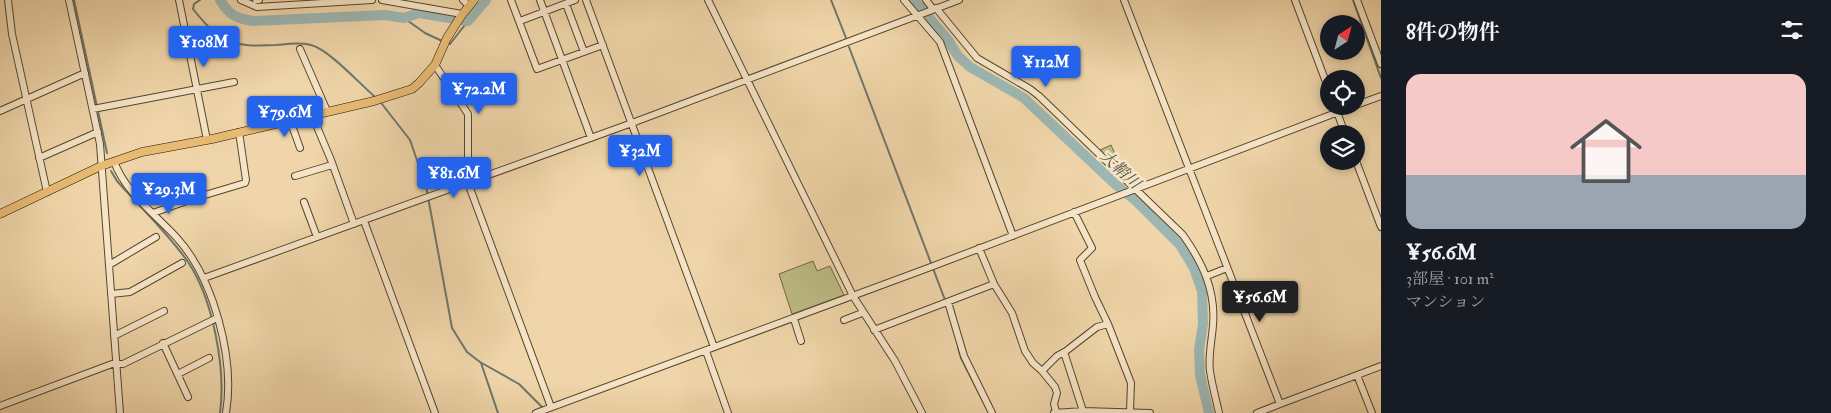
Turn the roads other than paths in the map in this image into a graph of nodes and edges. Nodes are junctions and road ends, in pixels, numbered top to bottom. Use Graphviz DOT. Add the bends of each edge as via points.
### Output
graph roads {
  1 [pos="8,0"];
  2 [pos="69,0"];
  3 [pos="179,0"];
  4 [pos="241,0"];
  5 [pos="372,0"];
  6 [pos="382,0"];
  7 [pos="410,0"];
  8 [pos="463,0"];
  9 [pos="511,0"];
  10 [pos="540,0"];
  11 [pos="575,0"];
  12 [pos="586,0"];
  13 [pos="708,0"];
  14 [pos="904,0"];
  15 [pos="926,0"];
  16 [pos="937,0"];
  17 [pos="959,0"];
  18 [pos="1124,0"];
  19 [pos="1294,0"];
  20 [pos="1358,0"];
  21 [pos="471,3"];
  22 [pos="566,4"];
  23 [pos="421,5"];
  24 [pos="935,9"];
  25 [pos="545,11"];
  26 [pos="462,15"];
  27 [pos="919,16"];
  28 [pos="520,21"];
  29 [pos="603,45"];
  30 [pos="300,49"];
  31 [pos="584,52"];
  32 [pos="562,60"];
  33 [pos="1381,64"];
  34 [pos="435,65"];
  35 [pos="1321,70"];
  36 [pos="85,73"];
  37 [pos="748,80"];
  38 [pos="234,82"];
  39 [pos="197,89"];
  40 [pos="1381,96"];
  41 [pos="26,100"];
  42 [pos="1365,102"];
  43 [pos="94,109"];
  44 [pos="0,111"];
  45 [pos="326,111"];
  46 [pos="312,115"];
  47 [pos="1321,115"];
  48 [pos="290,120"];
  49 [pos="632,123"];
  50 [pos="98,132"];
  51 [pos="239,132"];
  52 [pos="591,138"];
  53 [pos="207,140"];
  54 [pos="300,148"];
  55 [pos="39,158"];
  56 [pos="114,161"];
  57 [pos="332,165"];
  58 [pos="101,166"];
  59 [pos="1190,168"];
  60 [pos="1359,170"];
  61 [pos="294,176"];
  62 [pos="468,183"];
  63 [pos="1133,190"];
  64 [pos="47,192"];
  65 [pos="304,202"];
  66 [pos="1074,212"];
  67 [pos="153,213"];
  68 [pos="0,214"];
  69 [pos="364,221"];
  70 [pos="354,224"];
  71 [pos="1381,227"];
  72 [pos="1013,236"];
  73 [pos="156,237"];
  74 [pos="317,237"];
  75 [pos="979,248"];
  76 [pos="182,263"];
  77 [pos="109,265"];
  78 [pos="1227,268"];
  79 [pos="1207,276"];
  80 [pos="204,278"];
  81 [pos="994,284"];
  82 [pos="112,294"];
  83 [pos="853,296"];
  84 [pos="948,302"];
  85 [pos="164,311"];
  86 [pos="862,313"];
  87 [pos="794,318"];
  88 [pos="211,320"];
  89 [pos="844,320"];
  90 [pos="1108,324"];
  91 [pos="874,330"];
  92 [pos="114,336"];
  93 [pos="801,341"];
  94 [pos="164,343"];
  95 [pos="714,347"];
  96 [pos="706,351"];
  97 [pos="1064,352"];
  98 [pos="209,358"];
  99 [pos="117,365"];
  100 [pos="1381,366"];
  101 [pos="1042,371"];
  102 [pos="178,374"];
  103 [pos="1357,375"];
  104 [pos="188,397"];
  105 [pos="1280,404"];
  106 [pos="0,406"];
  107 [pos="550,408"];
  108 [pos="538,412"];
  109 [pos="1086,412"];
  110 [pos="1130,412"];
  111 [pos="120,413"];
  112 [pos="226,413"];
  113 [pos="434,413"];
  114 [pos="728,413"];
  115 [pos="922,413"];
  116 [pos="992,413"];
  117 [pos="1055,413"];
  118 [pos="1150,413"];
  119 [pos="1220,413"];
  120 [pos="1257,413"];
  121 [pos="1372,413"];
  1 -- 41 [label="street"];
  2 -- 36 [label="street"];
  3 -- 39 [label="street"];
  4 -- 5 [label="street" via="257,7"];
  6 -- 23 [label="street"];
  7 -- 23 [label="street"];
  8 -- 21 [label="street"];
  9 -- 28 [label="street"];
  10 -- 25 [label="street"];
  11 -- 22 [label="street"];
  12 -- 29 [label="street"];
  13 -- 37 [label="street"];
  14 -- 27 [label="street"];
  15 -- 24 [label="street"];
  16 -- 24 [label="street"];
  17 -- 24 [label="street"];
  18 -- 59 [label="street"];
  19 -- 35 [label="street"];
  20 -- 33 [label="street"];
  21 -- 26 [label="main road"];
  22 -- 25 [label="street"];
  22 -- 31 [label="street"];
  23 -- 26 [label="street"];
  24 -- 27 [label="street"];
  24 -- 63 [label="street" via="977,58 1035,92"];
  25 -- 28 [label="street"];
  25 -- 32 [label="street"];
  26 -- 34 [label="main road"];
  27 -- 37 [label="street"];
  27 -- 72 [label="street" via="940,42"];
  28 -- 32 [label="street" via="537,69"];
  29 -- 31 [label="street"];
  29 -- 49 [label="street"];
  30 -- 45 [label="street"];
  31 -- 32 [label="street"];
  32 -- 52 [label="street"];
  34 -- 45 [label="main road" via="412,89"];
  34 -- 62 [label="street" via="468,114"];
  36 -- 41 [label="street"];
  36 -- 43 [label="street"];
  37 -- 49 [label="street"];
  37 -- 83 [label="street"];
  38 -- 39 [label="street"];
  39 -- 43 [label="street"];
  39 -- 53 [label="street"];
  40 -- 42 [label="street"];
  41 -- 44 [label="street"];
  41 -- 55 [label="street"];
  43 -- 50 [label="street"];
  45 -- 46 [label="main road"];
  46 -- 48 [label="main road"];
  46 -- 57 [label="street"];
  47 -- 59 [label="street"];
  48 -- 51 [label="main road"];
  48 -- 54 [label="street"];
  49 -- 52 [label="street"];
  49 -- 95 [label="street"];
  50 -- 55 [label="street"];
  50 -- 58 [label="street"];
  51 -- 53 [label="main road"];
  51 -- 67 [label="street" via="245,183"];
  52 -- 62 [label="street"];
  53 -- 56 [label="main road" via="142,152"];
  55 -- 64 [label="street"];
  56 -- 58 [label="main road"];
  56 -- 67 [label="street" via="122,179"];
  57 -- 61 [label="street"];
  57 -- 70 [label="street"];
  58 -- 64 [label="main road"];
  58 -- 77 [label="street"];
  59 -- 63 [label="street"];
  59 -- 78 [label="street"];
  60 -- 71 [label="street"];
  62 -- 69 [label="street"];
  62 -- 107 [label="street"];
  63 -- 66 [label="street"];
  63 -- 79 [label="street" via="1183,235"];
  64 -- 68 [label="main road"];
  65 -- 74 [label="street"];
  66 -- 72 [label="street"];
  66 -- 90 [label="street" via="1092,248 1080,260"];
  67 -- 80 [label="street" via="186,248"];
  69 -- 70 [label="street"];
  69 -- 113 [label="street"];
  70 -- 74 [label="street"];
  72 -- 75 [label="street"];
  73 -- 77 [label="street"];
  74 -- 80 [label="street"];
  75 -- 81 [label="street"];
  75 -- 83 [label="street"];
  76 -- 82 [label="street" via="130,292"];
  77 -- 82 [label="street"];
  78 -- 79 [label="street"];
  78 -- 105 [label="street"];
  79 -- 119 [label="street" via="1213,299 1209,370"];
  80 -- 88 [label="street" via="211,295"];
  81 -- 84 [label="street"];
  81 -- 101 [label="street" via="1012,313 1025,351"];
  82 -- 92 [label="street"];
  83 -- 86 [label="street"];
  83 -- 87 [label="street"];
  84 -- 91 [label="street"];
  84 -- 116 [label="street" via="964,356"];
  85 -- 92 [label="street"];
  86 -- 89 [label="street"];
  86 -- 91 [label="street"];
  87 -- 93 [label="street"];
  87 -- 95 [label="street"];
  88 -- 94 [label="street"];
  88 -- 112 [label="street" via="228,372"];
  90 -- 97 [label="street" via="1097,327"];
  90 -- 110 [label="street" via="1131,383"];
  91 -- 115 [label="street"];
  92 -- 99 [label="street"];
  94 -- 99 [label="street"];
  94 -- 102 [label="street"];
  95 -- 96 [label="street"];
  96 -- 107 [label="street"];
  96 -- 114 [label="street"];
  97 -- 101 [label="street"];
  97 -- 109 [label="street"];
  98 -- 102 [label="street"];
  99 -- 106 [label="street" via="112,364"];
  99 -- 111 [label="street"];
  100 -- 103 [label="street"];
  101 -- 117 [label="street" via="1057,393"];
  102 -- 104 [label="street"];
  103 -- 105 [label="street"];
  103 -- 121 [label="street"];
  105 -- 120 [label="street"];
  107 -- 108 [label="street"];
  109 -- 110 [label="street"];
  109 -- 117 [label="street"];
  110 -- 118 [label="street"];
}
